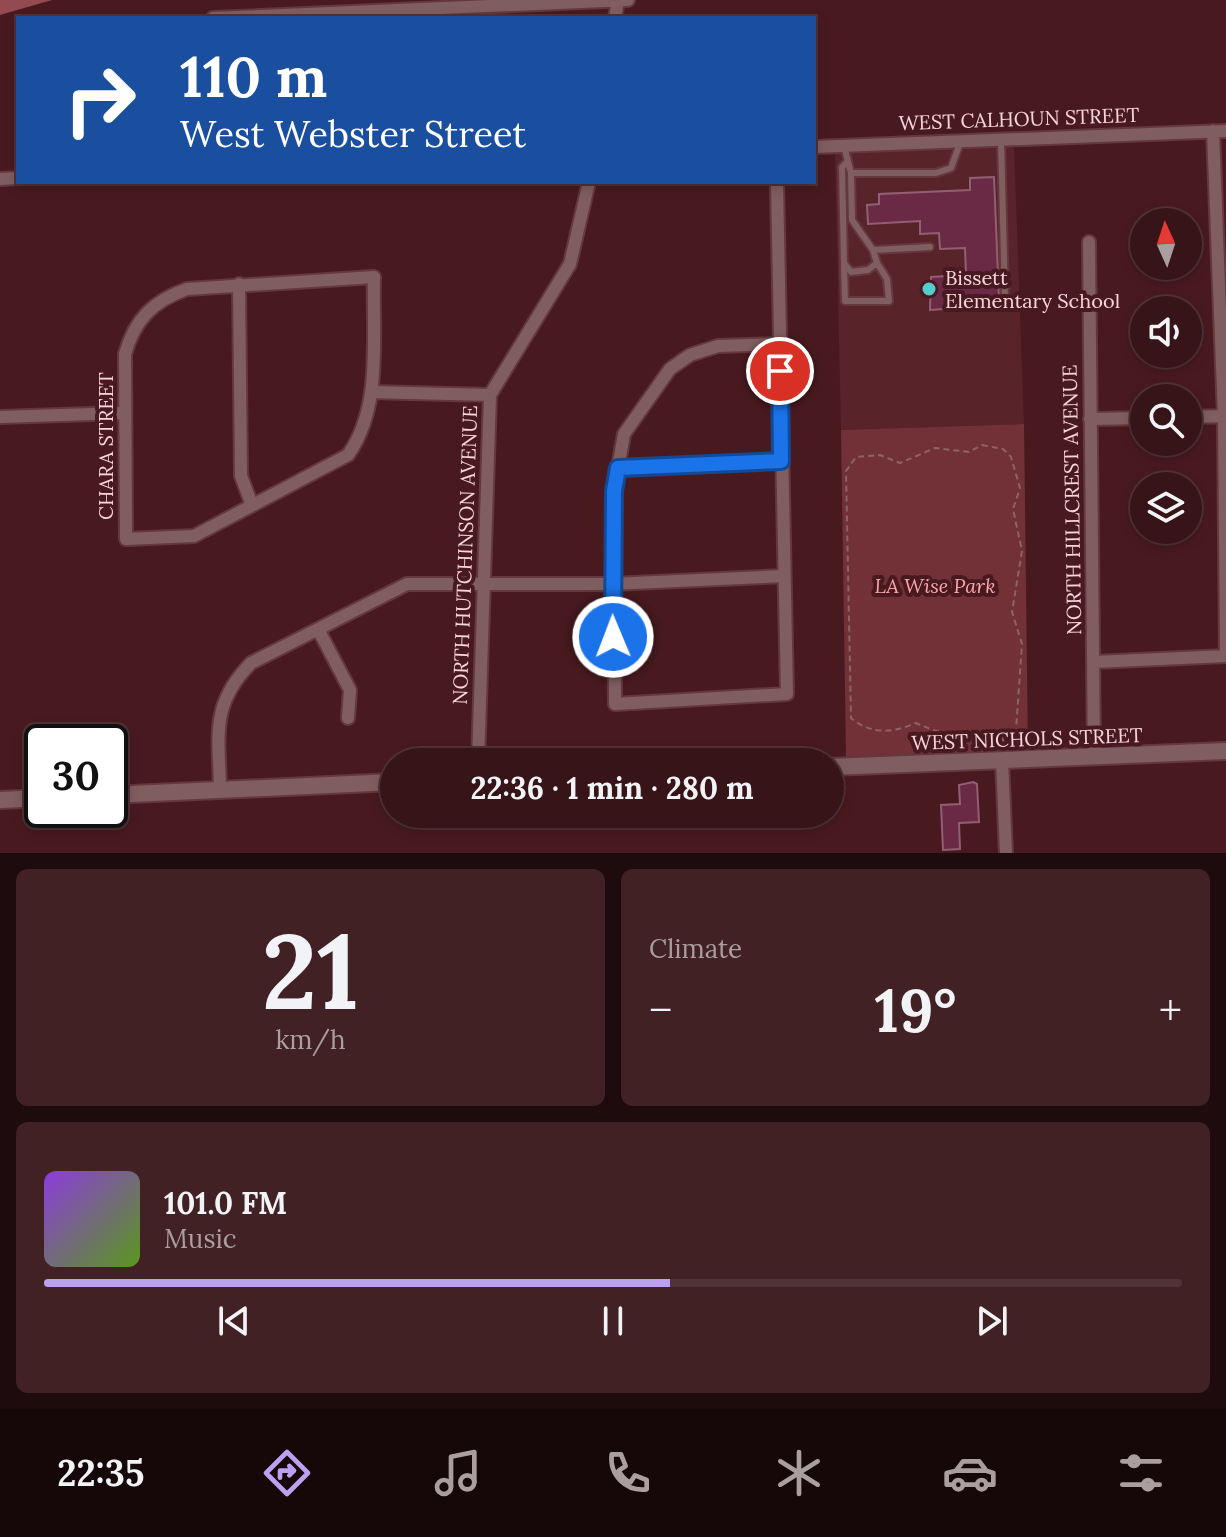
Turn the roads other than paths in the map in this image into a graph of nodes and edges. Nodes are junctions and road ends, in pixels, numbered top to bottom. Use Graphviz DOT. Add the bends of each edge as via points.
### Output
graph roads {
  1 [pos="618,0"];
  2 [pos="628,0"];
  3 [pos="258,16"];
  4 [pos="1219,131"];
  5 [pos="1001,140"];
  6 [pos="960,141"];
  7 [pos="844,146"];
  8 [pos="816,147"];
  9 [pos="846,163"];
  10 [pos="851,173"];
  11 [pos="589,184"];
  12 [pos="777,184"];
  13 [pos="1089,242"];
  14 [pos="930,247"];
  15 [pos="873,250"];
  16 [pos="844,263"];
  17 [pos="877,263"];
  18 [pos="239,284"];
  19 [pos="1005,298"];
  20 [pos="780,344"];
  21 [pos="371,392"];
  22 [pos="490,395"];
  23 [pos="123,413"];
  24 [pos="1225,416"];
  25 [pos="0,417"];
  26 [pos="1202,417"];
  27 [pos="1130,418"];
  28 [pos="1090,419"];
  29 [pos="781,461"];
  30 [pos="618,468"];
  31 [pos="252,505"];
  32 [pos="784,576"];
  33 [pos="612,584"];
  34 [pos="483,586"];
  35 [pos="318,629"];
  36 [pos="1226,656"];
  37 [pos="1094,662"];
  38 [pos="348,718"];
  39 [pos="478,748"];
  40 [pos="1226,751"];
  41 [pos="1003,756"];
  42 [pos="1094,756"];
  43 [pos="844,766"];
  44 [pos="380,783"];
  45 [pos="220,790"];
  46 [pos="128,794"];
  47 [pos="24,799"];
  48 [pos="0,800"];
  49 [pos="1006,853"];
  1 -- 2 [label="street"];
  1 -- 3 [label="street"];
  4 -- 5 [label="street, WEST CALHOUN STREET"];
  4 -- 24 [label="street"];
  5 -- 6 [label="street, WEST CALHOUN STREET"];
  5 -- 19 [label="lane"];
  6 -- 7 [label="street, WEST CALHOUN STREET"];
  6 -- 10 [label="lane" via="951,168 936,173"];
  7 -- 8 [label="street, WEST CALHOUN STREET"];
  7 -- 9 [label="lane"];
  9 -- 10 [label="lane"];
  9 -- 16 [label="lane"];
  10 -- 15 [label="lane" via="852,220"];
  11 -- 22 [label="street, NORTH HUTCHINSON AVENUE" via="570,264"];
  12 -- 20 [label="street"];
  13 -- 28 [label="street, NORTH HILLCREST AVENUE"];
  14 -- 15 [label="lane"];
  15 -- 17 [label="lane"];
  16 -- 17 [label="lane" via="851,272"];
  16 -- 17 [label="lane" via="845,301 889,301 887,279"];
  18 -- 21 [label="street" via="374,277"];
  18 -- 23 [label="street, CHARA STREET" via="187,289 162,297 147,311 133,329 125,354"];
  18 -- 31 [label="street" via="241,476"];
  20 -- 29 [label="street"];
  20 -- 30 [label="street" via="718,346 670,369 624,434"];
  21 -- 22 [label="street"];
  21 -- 31 [label="street" via="361,437 348,455"];
  22 -- 34 [label="street, NORTH HUTCHINSON AVENUE"];
  23 -- 25 [label="street"];
  23 -- 31 [label="street, CHARA STREET" via="126,539 194,536"];
  24 -- 26 [label="street"];
  24 -- 36 [label="street"];
  27 -- 28 [label="street"];
  28 -- 37 [label="street, NORTH HILLCREST AVENUE"];
  29 -- 30 [label="street"];
  29 -- 32 [label="street"];
  30 -- 33 [label="street"];
  32 -- 33 [label="street"];
  32 -- 33 [label="street" via="787,694 615,704"];
  33 -- 34 [label="street"];
  34 -- 35 [label="street" via="407,584"];
  34 -- 39 [label="street, NORTH HUTCHINSON AVENUE"];
  35 -- 38 [label="street" via="350,690"];
  35 -- 45 [label="street" via="251,663 234,681 223,700 219,724"];
  36 -- 37 [label="street"];
  37 -- 42 [label="street, NORTH HILLCREST AVENUE"];
  40 -- 42 [label="street, WEST NICHOLS STREET"];
  41 -- 42 [label="street, WEST NICHOLS STREET"];
  41 -- 43 [label="street, WEST NICHOLS STREET"];
  41 -- 49 [label="street"];
  44 -- 45 [label="street"];
  45 -- 46 [label="street"];
  47 -- 48 [label="street"];
}
